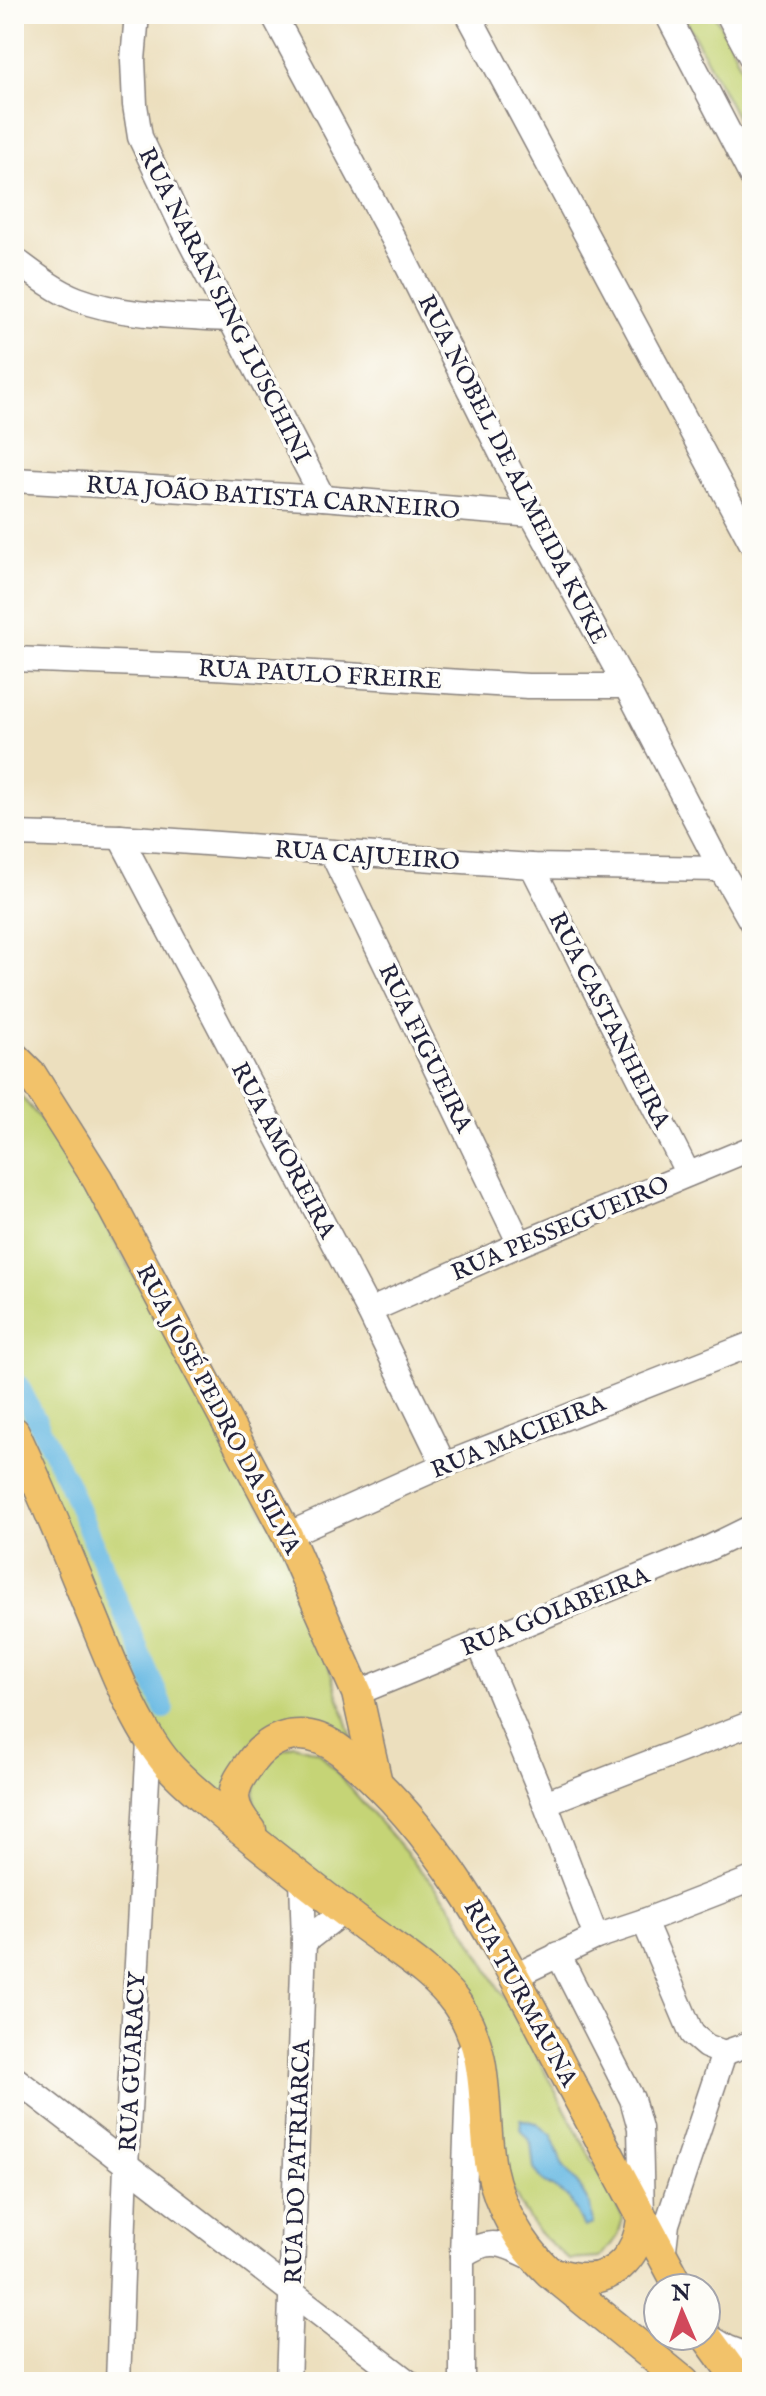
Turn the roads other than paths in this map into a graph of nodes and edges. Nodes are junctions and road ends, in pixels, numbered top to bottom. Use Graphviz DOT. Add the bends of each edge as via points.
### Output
graph roads {
  1 [pos="137,14"];
  2 [pos="273,14"];
  3 [pos="468,14"];
  4 [pos="667,14"];
  5 [pos="728,14"];
  6 [pos="752,59"];
  7 [pos="752,177"];
  8 [pos="14,259"];
  9 [pos="230,319"];
  10 [pos="14,480"];
  11 [pos="323,498"];
  12 [pos="532,515"];
  13 [pos="752,544"];
  14 [pos="14,659"];
  15 [pos="626,686"];
  16 [pos="14,834"];
  17 [pos="120,837"];
  18 [pos="332,853"];
  19 [pos="532,866"];
  20 [pos="721,869"];
  21 [pos="752,923"];
  22 [pos="14,1057"];
  23 [pos="752,1148"];
  24 [pos="688,1174"];
  25 [pos="520,1244"];
  26 [pos="369,1311"];
  27 [pos="752,1344"];
  28 [pos="14,1432"];
  29 [pos="444,1465"];
  30 [pos="750,1522"];
  31 [pos="287,1535"];
  32 [pos="478,1641"];
  33 [pos="357,1693"];
  34 [pos="752,1723"];
  35 [pos="149,1742"];
  36 [pos="377,1783"];
  37 [pos="545,1803"];
  38 [pos="264,1848"];
  39 [pos="302,1879"];
  40 [pos="752,1879"];
  41 [pos="344,1911"];
  42 [pos="644,1921"];
  43 [pos="596,1937"];
  44 [pos="304,1942"];
  45 [pos="558,1954"];
  46 [pos="515,1976"];
  47 [pos="470,2030"];
  48 [pos="743,2047"];
  49 [pos="14,2078"];
  50 [pos="126,2166"];
  51 [pos="656,2234"];
  52 [pos="462,2256"];
  53 [pos="542,2266"];
  54 [pos="673,2272"];
  55 [pos="292,2291"];
  56 [pos="722,2344"];
  57 [pos="718,2352"];
  58 [pos="752,2357"];
  59 [pos="118,2382"];
  60 [pos="288,2382"];
  61 [pos="408,2382"];
  62 [pos="462,2382"];
  63 [pos="684,2382"];
  64 [pos="744,2382"];
  1 -- 9 [label="street, RUA NARAN SING LUSCHINI" via="133,60 140,137"];
  2 -- 12 [label="street, RUA NOBEL DE ALMEIDA KUKE"];
  3 -- 13 [label="street"];
  4 -- 7 [label="street"];
  5 -- 6 [label="street"];
  8 -- 9 [label="street" via="74,298 114,310"];
  9 -- 11 [label="street, RUA NARAN SING LUSCHINI"];
  10 -- 11 [label="street, RUA JOÃO BATISTA CARNEIRO"];
  11 -- 12 [label="street, RUA JOÃO BATISTA CARNEIRO"];
  12 -- 15 [label="street, RUA NOBEL DE ALMEIDA KUKE"];
  14 -- 15 [label="street, RUA PAULO FREIRE" via="528,686"];
  15 -- 20 [label="street, RUA NOBEL DE ALMEIDA KUKE"];
  16 -- 17 [label="street, RUA CAJUEIRO"];
  17 -- 18 [label="street, RUA CAJUEIRO"];
  17 -- 26 [label="street, RUA AMOREIRA"];
  18 -- 19 [label="street, RUA CAJUEIRO"];
  18 -- 25 [label="street, RUA FIGUEIRA"];
  19 -- 20 [label="street, RUA CAJUEIRO"];
  19 -- 24 [label="street, RUA CASTANHEIRA"];
  20 -- 21 [label="street, RUA NOBEL DE ALMEIDA KUKE"];
  22 -- 31 [label="main road, RUA JOSÉ PEDRO DA SILVA" via="31,1074 98,1180"];
  23 -- 24 [label="street, RUA PESSEGUEIRO"];
  24 -- 25 [label="street, RUA PESSEGUEIRO"];
  25 -- 26 [label="street, RUA PESSEGUEIRO"];
  26 -- 29 [label="street, RUA AMOREIRA"];
  27 -- 29 [label="street, RUA MACIEIRA"];
  28 -- 35 [label="main road"];
  29 -- 31 [label="street, RUA MACIEIRA"];
  30 -- 32 [label="street, RUA GOIABEIRA" via="707,1549"];
  31 -- 33 [label="main road, RUA JOSÉ PEDRO DA SILVA"];
  32 -- 33 [label="street, RUA GOIABEIRA"];
  32 -- 37 [label="street"];
  33 -- 36 [label="main road, RUA JOSÉ PEDRO DA SILVA"];
  34 -- 37 [label="street"];
  35 -- 38 [label="main road" via="192,1789"];
  35 -- 50 [label="street, RUA GUARACY"];
  36 -- 38 [label="main road, RUA TURMAUNA" via="317,1736 293,1734 271,1741 237,1782 234,1798 237,1812"];
  36 -- 46 [label="main road, RUA TURMAUNA" via="460,1884"];
  37 -- 43 [label="street"];
  38 -- 39 [label="main road"];
  39 -- 41 [label="main road"];
  39 -- 44 [label="street, RUA DO PATRIARCA"];
  40 -- 42 [label="street"];
  41 -- 44 [label="street"];
  41 -- 47 [label="main road" via="439,1984"];
  42 -- 43 [label="street"];
  42 -- 48 [label="street" via="692,2034 706,2046"];
  43 -- 45 [label="street"];
  44 -- 55 [label="street, RUA DO PATRIARCA"];
  45 -- 46 [label="street"];
  45 -- 51 [label="street, RUA TURMAUNA" via="632,2099"];
  46 -- 51 [label="main road, RUA TURMAUNA"];
  47 -- 52 [label="street"];
  47 -- 53 [label="main road" via="480,2059 491,2167 501,2202"];
  48 -- 51 [label="street"];
  49 -- 50 [label="street"];
  50 -- 55 [label="street"];
  50 -- 59 [label="street, RUA GUARACY"];
  51 -- 53 [label="main road" via="616,2270 600,2276 584,2279"];
  51 -- 54 [label="main road, RUA TURMAUNA"];
  52 -- 53 [label="street" via="475,2247 502,2244"];
  52 -- 62 [label="street"];
  53 -- 63 [label="main road"];
  55 -- 60 [label="street, RUA DO PATRIARCA"];
  55 -- 61 [label="street"];
  56 -- 58 [label="street"];
  57 -- 64 [label="main road"];
}
